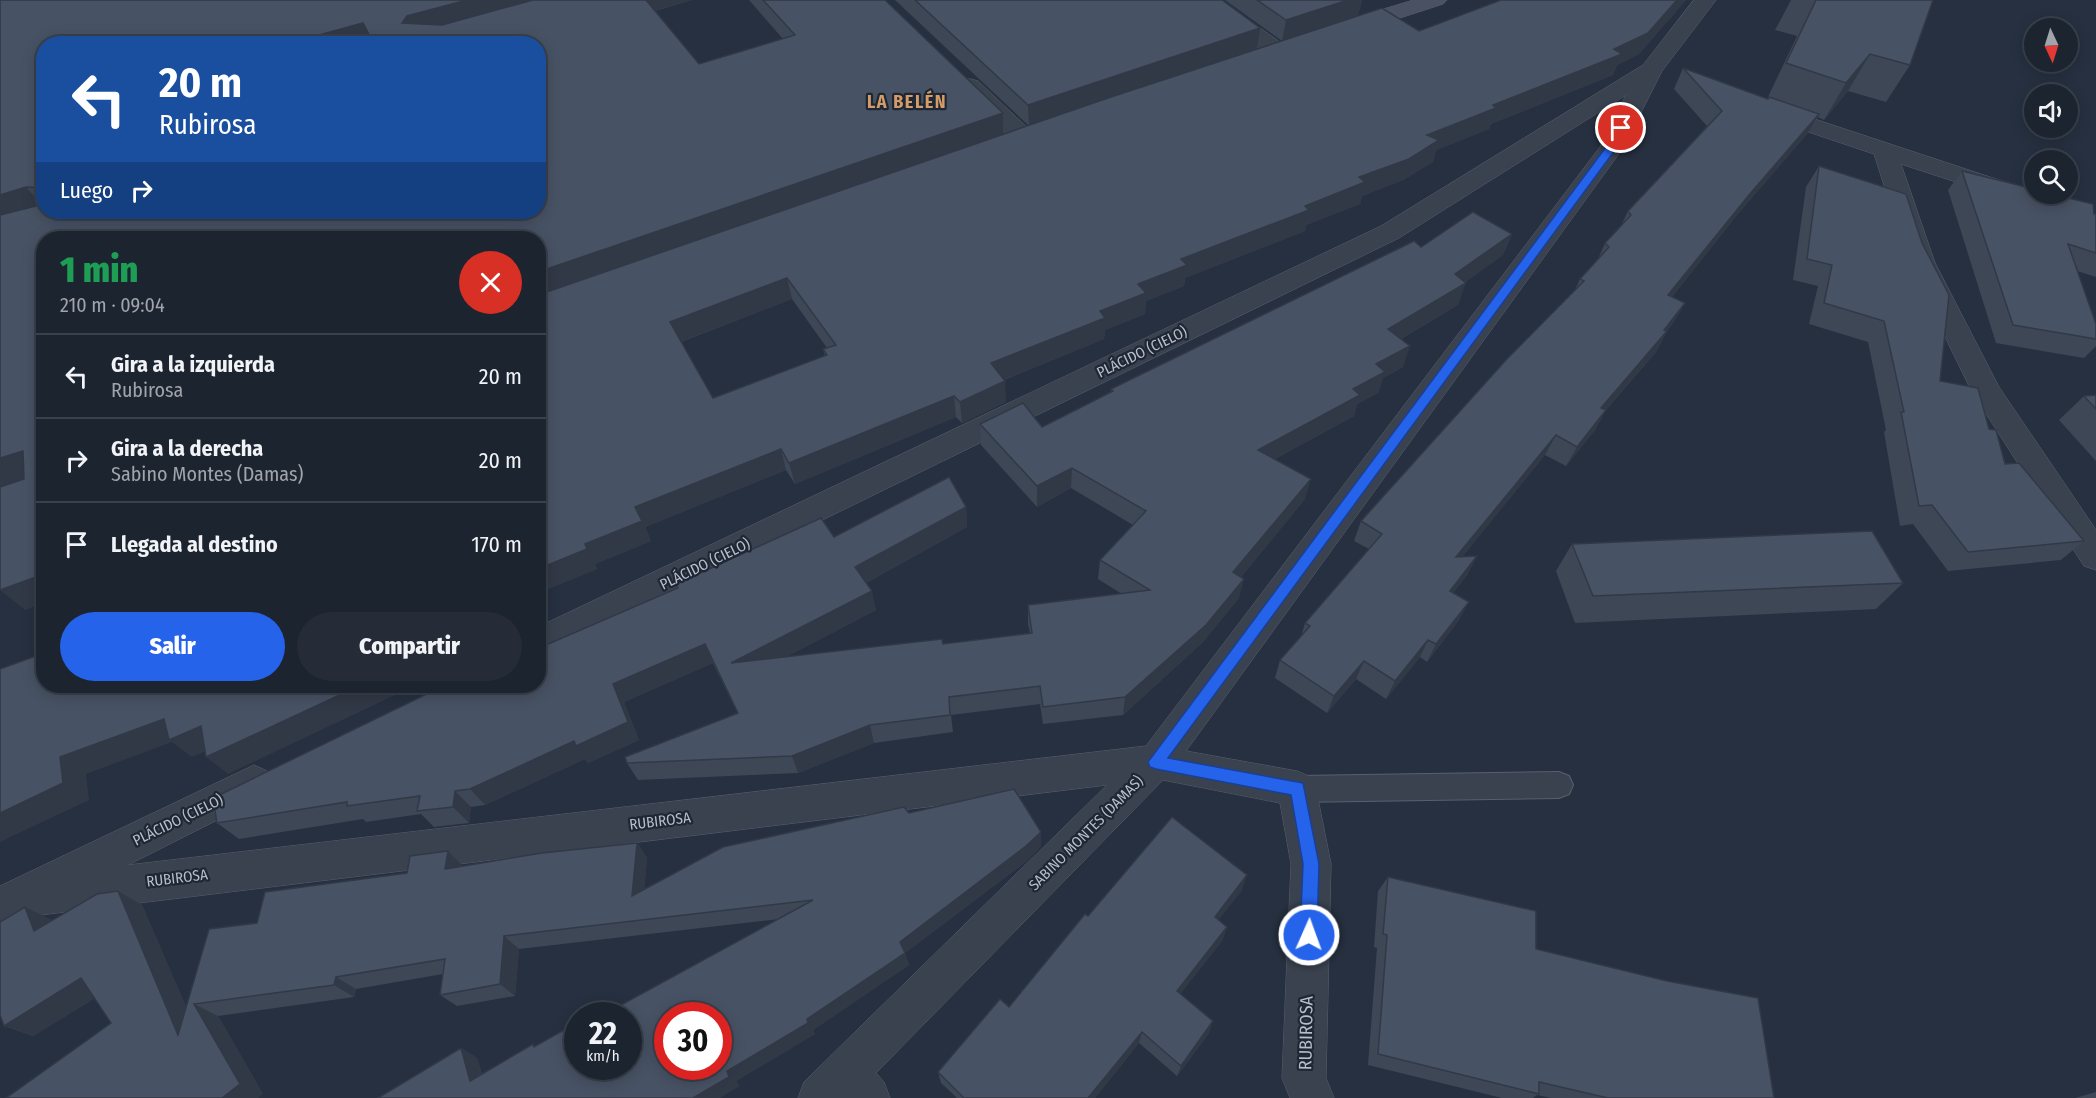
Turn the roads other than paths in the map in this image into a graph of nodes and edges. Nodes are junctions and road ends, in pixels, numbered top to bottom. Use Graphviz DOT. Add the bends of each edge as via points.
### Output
graph roads {
  1 [pos="1207,0"];
  2 [pos="1436,0"];
  3 [pos="1705,0"];
  4 [pos="1288,47"];
  5 [pos="957,73"];
  6 [pos="1662,74"];
  7 [pos="1751,105"];
  8 [pos="1023,137"];
  9 [pos="1885,151"];
  10 [pos="2018,194"];
  11 [pos="2096,557"];
  12 [pos="546,640"];
  13 [pos="1156,762"];
  14 [pos="285,768"];
  15 [pos="1559,785"];
  16 [pos="1297,789"];
  17 [pos="10,902"];
  18 [pos="845,1090"];
  19 [pos="1312,1098"];
  1 -- 4 [label="street"];
  2 -- 4 [label="main road"];
  3 -- 6 [label="street, PLÁCIDO (CIELO)"];
  5 -- 8 [label="street"];
  6 -- 12 [label="street, PLÁCIDO (CIELO)" via="1390,232"];
  6 -- 13 [label="street, SABINO MONTES (DAMAS)"];
  7 -- 9 [label="street"];
  9 -- 10 [label="street"];
  9 -- 11 [label="street" via="1922,263 1987,392"];
  13 -- 16 [label="street, RUBIROSA"];
  13 -- 17 [label="street, RUBIROSA"];
  13 -- 18 [label="street, SABINO MONTES (DAMAS)"];
  14 -- 17 [label="street, PLÁCIDO (CIELO)"];
  15 -- 16 [label="lane, RUBIROSA"];
  16 -- 19 [label="street, RUBIROSA" via="1311,864 1304,1078"];
}
